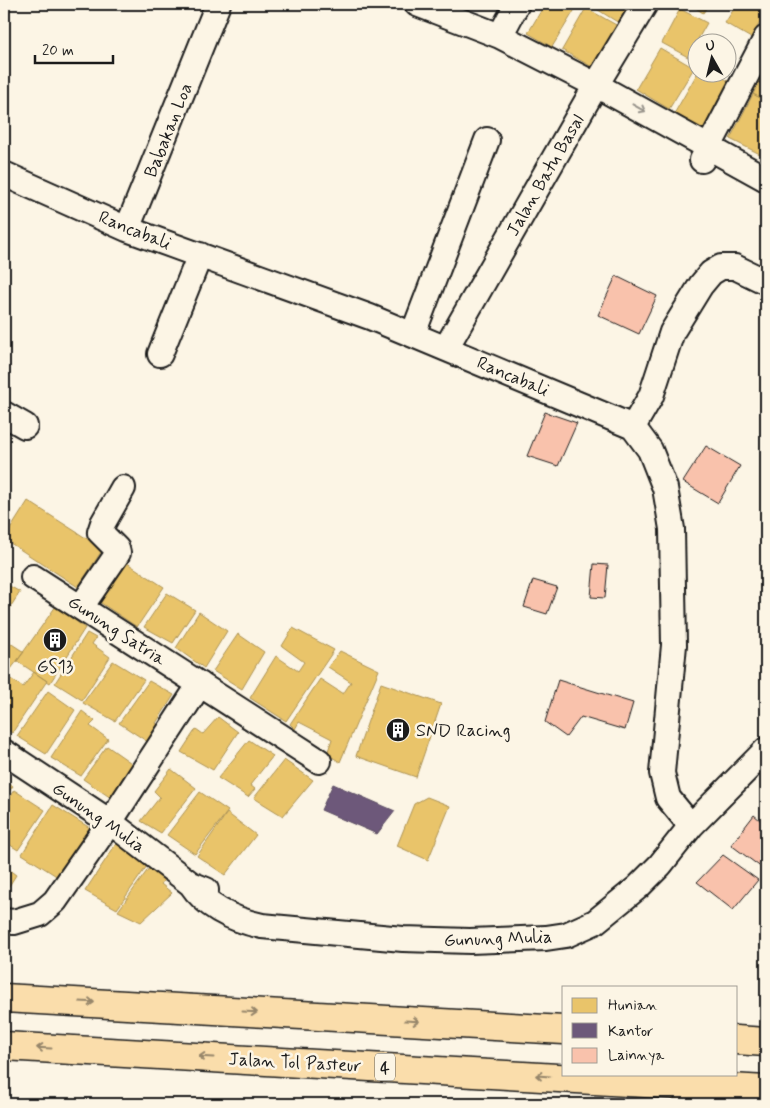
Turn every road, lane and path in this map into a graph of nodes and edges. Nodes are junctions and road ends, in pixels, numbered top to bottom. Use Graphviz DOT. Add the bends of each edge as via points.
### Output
graph roads {
  1 [pos="218,4"];
  2 [pos="417,4"];
  3 [pos="517,4"];
  4 [pos="645,4"];
  5 [pos="500,36"];
  6 [pos="766,38"];
  7 [pos="592,92"];
  8 [pos="487,140"];
  9 [pos="705,154"];
  10 [pos="4,174"];
  11 [pos="766,179"];
  12 [pos="766,196"];
  13 [pos="127,228"];
  14 [pos="200,255"];
  15 [pos="766,282"];
  16 [pos="413,334"];
  17 [pos="446,348"];
  18 [pos="160,354"];
  19 [pos="4,414"];
  20 [pos="25,426"];
  21 [pos="633,427"];
  22 [pos="123,488"];
  23 [pos="33,577"];
  24 [pos="81,607"];
  25 [pos="200,684"];
  26 [pos="766,750"];
  27 [pos="4,752"];
  28 [pos="319,761"];
  29 [pos="110,822"];
  30 [pos="691,826"];
  31 [pos="4,921"];
  32 [pos="4,998"];
  33 [pos="562,1030"];
  34 [pos="738,1040"];
  35 [pos="766,1042"];
  36 [pos="4,1046"];
  37 [pos="766,1090"];
  1 -- 13 [label="street, Babakan Loa"];
  2 -- 5 [label="street"];
  3 -- 5 [label="street"];
  4 -- 7 [label="street, Jalan Batu Basal"];
  5 -- 7 [label="street"];
  6 -- 9 [label="street"];
  7 -- 9 [label="street"];
  7 -- 17 [label="street, Jalan Batu Basal"];
  8 -- 16 [label="street"];
  9 -- 11 [label="street"];
  9 -- 12 [label="street"];
  10 -- 13 [label="street, Rancabali"];
  13 -- 14 [label="street, Rancabali"];
  14 -- 16 [label="street, Rancabali"];
  14 -- 18 [label="street"];
  15 -- 21 [label="street" via="735,266 722,267 700,285 672,332 651,396"];
  16 -- 17 [label="street, Rancabali"];
  17 -- 21 [label="street, Rancabali"];
  19 -- 20 [label="street"];
  21 -- 30 [label="street" via="650,450 665,488 672,530 674,645 662,773 668,798"];
  22 -- 24 [label="street" via="100,532 118,553"];
  23 -- 24 [label="street, Gunung Satria"];
  24 -- 25 [label="street, Gunung Satria"];
  25 -- 28 [label="street, Gunung Satria"];
  25 -- 29 [label="street"];
  26 -- 30 [label="street, Gunung Mulia"];
  27 -- 29 [label="street, Gunung Mulia"];
  29 -- 30 [label="street, Gunung Mulia" via="191,884 200,898 239,921 403,939 470,941 566,935 595,922 660,865"];
  29 -- 31 [label="street" via="55,900 40,914 14,922"];
  32 -- 33 [label="highway, one-way"];
  34 -- 35 [label="highway"];
  37 -- 36 [label="highway, Jalan Tol Pasteur / 4, one-way"];
}
